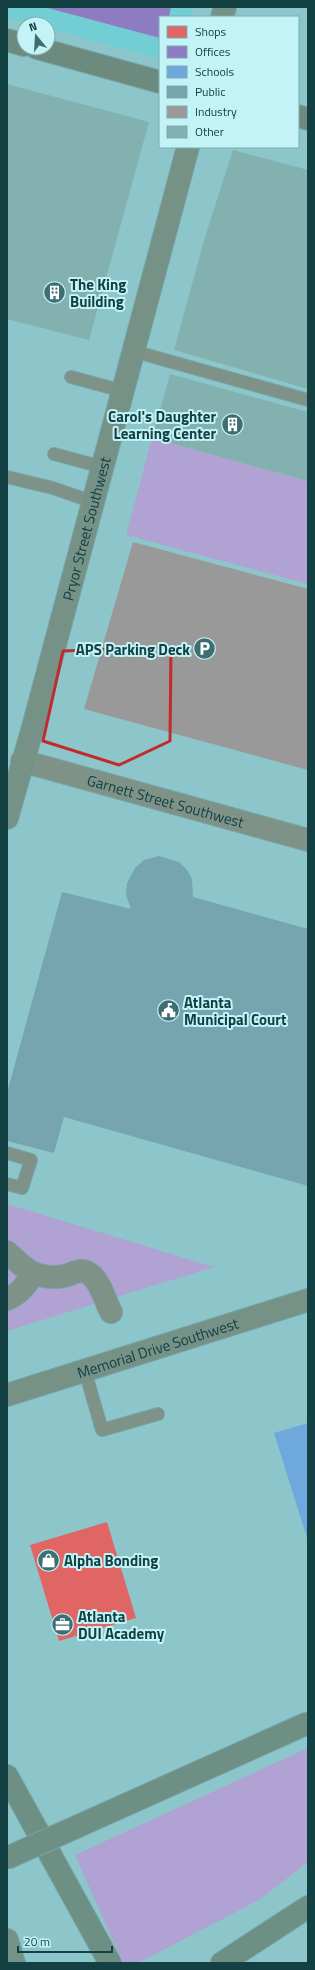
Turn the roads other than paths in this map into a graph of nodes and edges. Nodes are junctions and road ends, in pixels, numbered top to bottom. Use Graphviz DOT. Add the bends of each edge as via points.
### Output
graph roads {
  1 [pos="56,53"];
  2 [pos="159,82"];
  3 [pos="188,148"];
  4 [pos="133,351"];
  5 [pos="71,377"];
  6 [pos="123,390"];
  7 [pos="308,400"];
  8 [pos="54,454"];
  9 [pos="102,467"];
  10 [pos="7,477"];
  11 [pos="93,502"];
  12 [pos="22,761"];
  13 [pos="7,818"];
  14 [pos="308,840"];
  15 [pos="7,1153"];
  16 [pos="7,1184"];
  17 [pos="7,1252"];
  18 [pos="33,1273"];
  19 [pos="7,1299"];
  20 [pos="308,1300"];
  21 [pos="110,1312"];
  22 [pos="85,1371"];
  23 [pos="7,1395"];
  24 [pos="158,1414"];
  25 [pos="308,1723"];
  26 [pos="7,1776"];
  27 [pos="7,1858"];
  28 [pos="308,1908"];
  29 [pos="7,1940"];
  30 [pos="14,1963"];
  31 [pos="110,1963"];
  32 [pos="222,1963"];
  1 -- 2 [label="main road"];
  3 -- 4 [label="main road, Pryor Street Southwest"];
  4 -- 6 [label="main road, Pryor Street Southwest"];
  4 -- 7 [label="lane"];
  5 -- 6 [label="lane"];
  6 -- 9 [label="main road, Pryor Street Southwest"];
  8 -- 9 [label="lane"];
  9 -- 11 [label="main road, Pryor Street Southwest"];
  10 -- 11 [label="lane" via="53,488"];
  11 -- 12 [label="main road, Pryor Street Southwest"];
  12 -- 13 [label="main road, Pryor Street Southwest"];
  12 -- 14 [label="street, Garnett Street Southwest"];
  15 -- 16 [label="lane" via="31,1160 22,1188"];
  17 -- 18 [label="street"];
  18 -- 19 [label="street" via="24,1288"];
  18 -- 21 [label="street" via="49,1277 64,1276 77,1271 91,1274"];
  20 -- 22 [label="main road, Memorial Drive Southwest"];
  22 -- 23 [label="main road, Memorial Drive Southwest"];
  22 -- 24 [label="lane" via="102,1430"];
  25 -- 27 [label="highway, bridge"];
  26 -- 31 [label="highway"];
  28 -- 32 [label="highway"];
  29 -- 30 [label="main road"];
}
